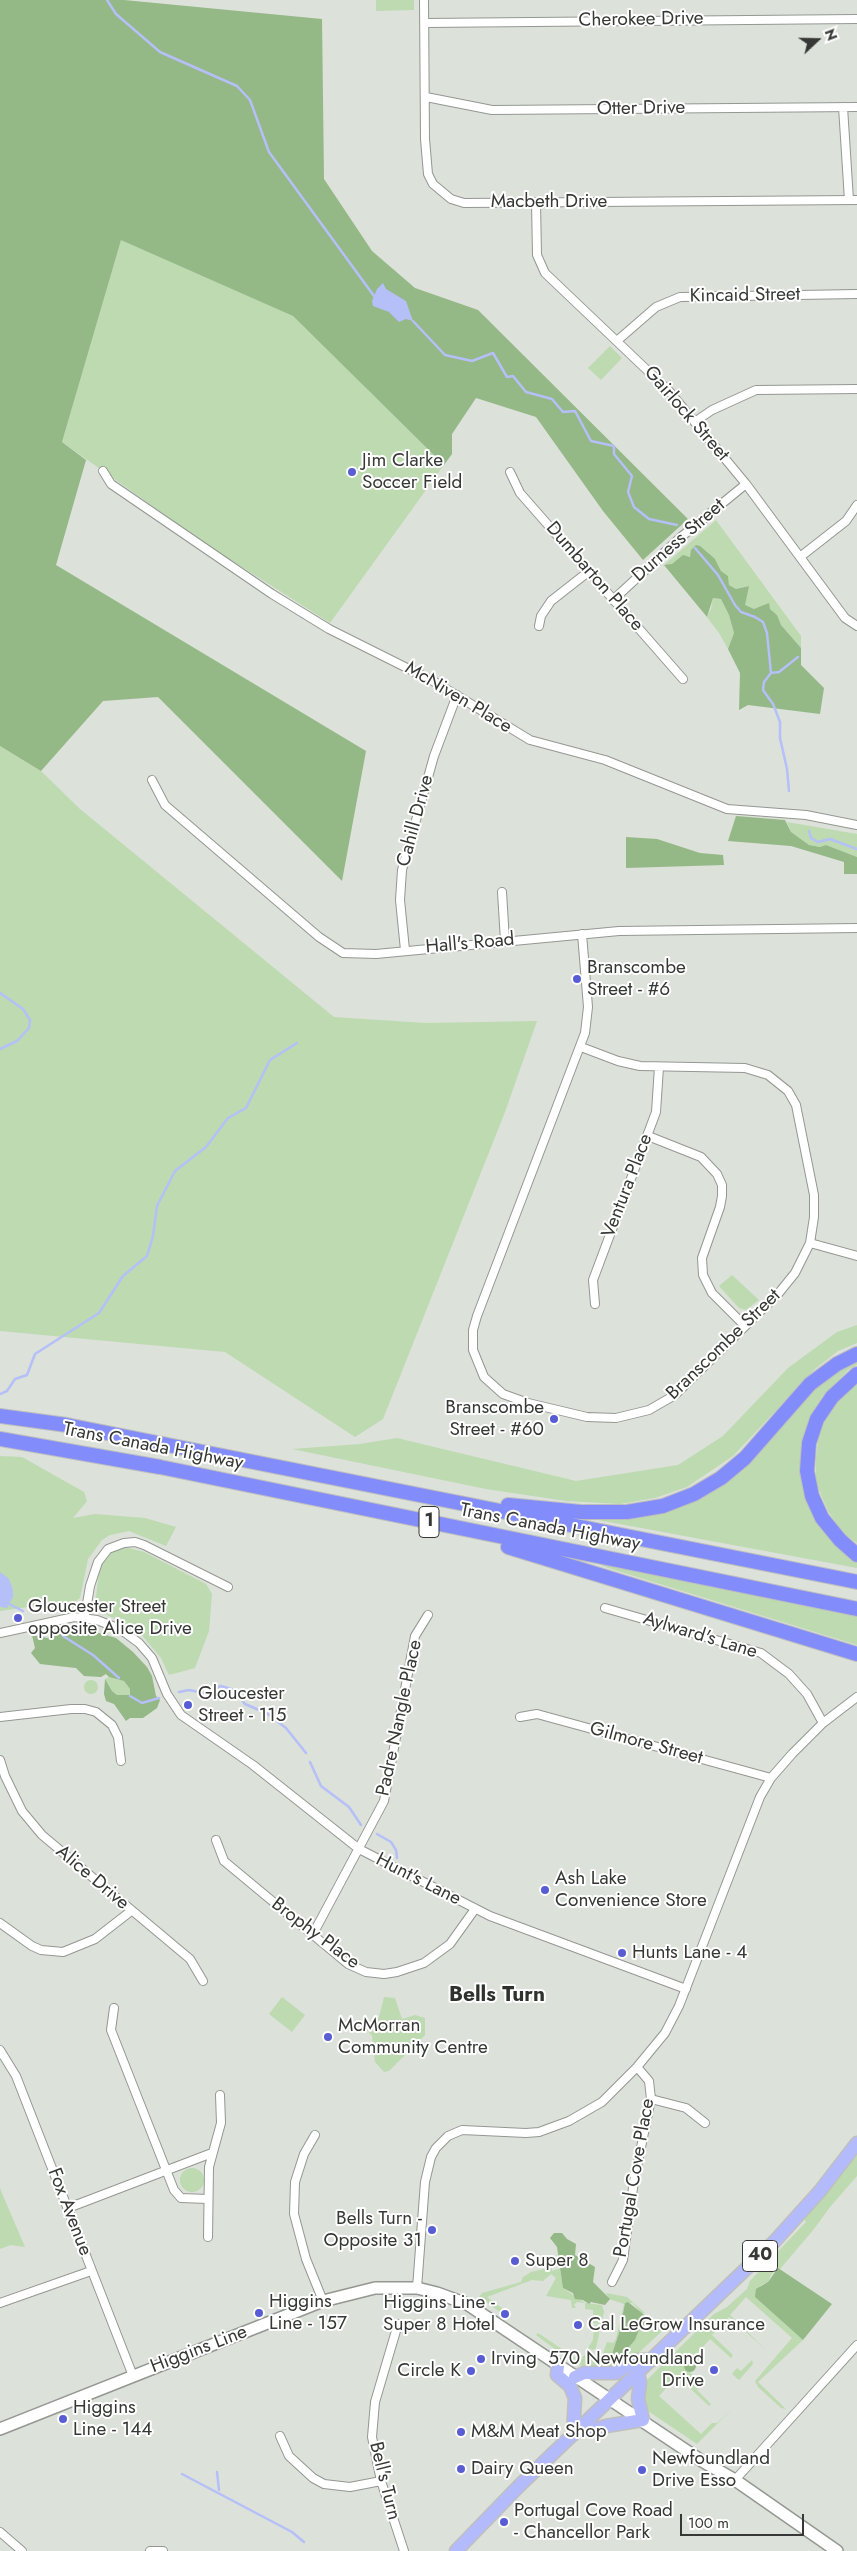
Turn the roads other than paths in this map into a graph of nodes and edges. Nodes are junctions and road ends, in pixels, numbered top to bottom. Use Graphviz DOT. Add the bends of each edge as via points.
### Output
graph roads {
  1 [pos="424,0"];
  2 [pos="857,18"];
  3 [pos="425,23"];
  4 [pos="426,98"];
  5 [pos="843,107"];
  6 [pos="857,107"];
  7 [pos="853,200"];
  8 [pos="536,202"];
  9 [pos="857,294"];
  10 [pos="618,340"];
  11 [pos="857,389"];
  12 [pos="696,422"];
  13 [pos="103,471"];
  14 [pos="510,472"];
  15 [pos="746,484"];
  16 [pos="857,505"];
  17 [pos="800,557"];
  18 [pos="588,572"];
  19 [pos="613,600"];
  20 [pos="539,626"];
  21 [pos="857,626"];
  22 [pos="683,679"];
  23 [pos="457,695"];
  24 [pos="152,780"];
  25 [pos="857,825"];
  26 [pos="502,892"];
  27 [pos="857,928"];
  28 [pos="582,934"];
  29 [pos="505,941"];
  30 [pos="405,950"];
  31 [pos="581,1047"];
  32 [pos="659,1067"];
  33 [pos="648,1136"];
  34 [pos="810,1243"];
  35 [pos="857,1256"];
  36 [pos="595,1304"];
  37 [pos="744,1326"];
  38 [pos="857,1354"];
  39 [pos="857,1374"];
  40 [pos="0,1416"];
  41 [pos="0,1439"];
  42 [pos="429,1497"];
  43 [pos="426,1522"];
  44 [pos="857,1555"];
  45 [pos="857,1582"];
  46 [pos="228,1587"];
  47 [pos="605,1608"];
  48 [pos="857,1609"];
  49 [pos="85,1616"];
  50 [pos="428,1616"];
  51 [pos="0,1632"];
  52 [pos="857,1654"];
  53 [pos="857,1697"];
  54 [pos="0,1717"];
  55 [pos="520,1717"];
  56 [pos="824,1723"];
  57 [pos="0,1760"];
  58 [pos="121,1761"];
  59 [pos="771,1778"];
  60 [pos="216,1840"];
  61 [pos="359,1849"];
  62 [pos="475,1909"];
  63 [pos="132,1911"];
  64 [pos="0,1922"];
  65 [pos="313,1934"];
  66 [pos="203,1981"];
  67 [pos="686,1990"];
  68 [pos="114,2008"];
  69 [pos="0,2050"];
  70 [pos="637,2067"];
  71 [pos="220,2094"];
  72 [pos="651,2099"];
  73 [pos="705,2123"];
  74 [pos="315,2135"];
  75 [pos="857,2143"];
  76 [pos="212,2153"];
  77 [pos="166,2169"];
  78 [pos="208,2199"];
  79 [pos="68,2208"];
  80 [pos="208,2237"];
  81 [pos="91,2271"];
  82 [pos="612,2282"];
  83 [pos="417,2288"];
  84 [pos="323,2301"];
  85 [pos="0,2303"];
  86 [pos="398,2324"];
  87 [pos="857,2345"];
  88 [pos="850,2354"];
  89 [pos="857,2359"];
  90 [pos="652,2360"];
  91 [pos="558,2366"];
  92 [pos="638,2374"];
  93 [pos="133,2376"];
  94 [pos="575,2377"];
  95 [pos="610,2400"];
  96 [pos="642,2420"];
  97 [pos="0,2429"];
  98 [pos="577,2431"];
  99 [pos="280,2436"];
  100 [pos="735,2480"];
  101 [pos="381,2481"];
  102 [pos="0,2532"];
  103 [pos="830,2549"];
  104 [pos="22,2551"];
  105 [pos="150,2551"];
  106 [pos="163,2551"];
  107 [pos="404,2551"];
  108 [pos="456,2551"];
  1 -- 3 [label="street, Macbeth Drive"];
  2 -- 3 [label="street, Cherokee Drive"];
  3 -- 4 [label="street, Macbeth Drive"];
  4 -- 5 [label="street, Otter Drive" via="492,110"];
  4 -- 8 [label="street, Macbeth Drive" via="428,174 433,184 451,199 464,203"];
  5 -- 6 [label="street, Otter Drive"];
  5 -- 7 [label="street"];
  7 -- 8 [label="street, Macbeth Drive"];
  8 -- 10 [label="street, Gairlock Street" via="538,255 545,272"];
  9 -- 10 [label="street, Kincaid Street" via="680,297 656,306"];
  10 -- 12 [label="street, Gairlock Street"];
  11 -- 12 [label="street" via="756,390 712,410"];
  12 -- 15 [label="street, Gairlock Street"];
  13 -- 23 [label="street, McNiven Place" via="111,484 272,594 329,629"];
  14 -- 18 [label="street, Dumbarton Place" via="520,493"];
  15 -- 17 [label="street, Gairlock Street"];
  15 -- 19 [label="street, Durness Street" via="681,537"];
  16 -- 17 [label="street" via="846,522"];
  17 -- 21 [label="street, Gairlock Street" via="845,618"];
  18 -- 19 [label="street, Dumbarton Place"];
  18 -- 20 [label="street" via="551,601 541,616"];
  19 -- 22 [label="street, Dumbarton Place"];
  23 -- 25 [label="street, McNiven Place" via="530,740 605,760 727,809 806,815"];
  23 -- 30 [label="street, Cahill Drive" via="434,756 402,870 400,900"];
  24 -- 30 [label="street, Hall's Road" via="165,805 336,950 352,955"];
  26 -- 29 [label="street"];
  27 -- 28 [label="street, Hall's Road"];
  28 -- 29 [label="street, Hall's Road"];
  28 -- 31 [label="street, Branscombe Street" via="588,1007"];
  29 -- 30 [label="street, Hall's Road"];
  31 -- 32 [label="street, Branscombe Street" via="618,1061"];
  31 -- 37 [label="street, Branscombe Street" via="477,1316 472,1350 479,1370 497,1390 514,1399 587,1417 616,1418 638,1414 667,1400"];
  32 -- 33 [label="street, Ventura Place" via="658,1105"];
  32 -- 34 [label="street, Branscombe Street" via="753,1069 768,1074 788,1091 799,1113 814,1195"];
  33 -- 36 [label="street, Ventura Place" via="593,1280"];
  33 -- 37 [label="street" via="700,1157 717,1174 722,1196 702,1258 703,1274 712,1293"];
  34 -- 35 [label="street"];
  34 -- 37 [label="street, Branscombe Street" via="789,1282"];
  38 -- 42 [label="highway" via="810,1384 744,1458 721,1478 694,1494 663,1506 627,1512 581,1512"];
  39 -- 44 [label="highway" via="832,1397 817,1419 809,1443 807,1471 812,1496 822,1518"];
  40 -- 42 [label="highway, Trans Canada Highway / 1" via="67,1425"];
  41 -- 43 [label="highway, Trans Canada Highway / 1" via="160,1467"];
  42 -- 45 [label="highway, Trans Canada Highway / 1"];
  43 -- 48 [label="highway, Trans Canada Highway / 1"];
  43 -- 52 [label="highway"];
  46 -- 49 [label="street" via="144,1545 124,1543 108,1549 98,1562"];
  47 -- 56 [label="street, Aylward's Lane" via="761,1652 789,1674 807,1694"];
  49 -- 51 [label="street"];
  49 -- 61 [label="street, Hunt's Lane" via="120,1629 146,1650 181,1715 253,1765"];
  50 -- 61 [label="street, Padre Nangle Place" via="414,1636 384,1801"];
  53 -- 56 [label="street"];
  54 -- 58 [label="street" via="71,1709 96,1712 112,1725 118,1737"];
  55 -- 59 [label="street, Gilmore Street" via="537,1714"];
  56 -- 59 [label="street"];
  57 -- 63 [label="street, Alice Drive" via="22,1811 42,1835"];
  59 -- 67 [label="street" via="751,1815"];
  60 -- 65 [label="street, Brophy Place" via="224,1861"];
  61 -- 62 [label="street, Hunt's Lane"];
  61 -- 65 [label="street, Padre Nangle Place"];
  62 -- 65 [label="street, Brophy Place" via="457,1936 442,1950 414,1967 397,1972 384,1974 355,1968"];
  62 -- 67 [label="street, Hunt's Lane"];
  63 -- 64 [label="street" via="95,1939 63,1952 41,1950"];
  63 -- 66 [label="street, Alice Drive" via="190,1959"];
  67 -- 70 [label="street" via="665,2033"];
  68 -- 77 [label="street" via="110,2030"];
  69 -- 79 [label="street, Fox Avenue" via="16,2076"];
  70 -- 72 [label="street, Portugal Cove Place" via="649,2081"];
  70 -- 83 [label="street" via="602,2102 559,2125 526,2134 462,2130 443,2139 431,2157 425,2182"];
  71 -- 76 [label="street" via="221,2123"];
  72 -- 73 [label="street" via="686,2108"];
  72 -- 82 [label="street, Portugal Cove Place" via="623,2260"];
  74 -- 84 [label="street" via="304,2154 295,2182 294,2214 306,2259"];
  75 -- 90 [label="main road, 40" via="774,2242"];
  76 -- 77 [label="street"];
  76 -- 78 [label="street"];
  77 -- 78 [label="street" via="174,2190 181,2198"];
  77 -- 79 [label="street"];
  78 -- 80 [label="street"];
  79 -- 81 [label="street, Fox Avenue"];
  81 -- 85 [label="street"];
  81 -- 93 [label="street, Fox Avenue"];
  83 -- 84 [label="street, Higgins Line" via="375,2288"];
  83 -- 91 [label="street, Higgins Line" via="467,2304"];
  84 -- 93 [label="street, Higgins Line"];
  86 -- 101 [label="street, Bell's Turn" via="380,2380 372,2421"];
  87 -- 88 [label="street"];
  88 -- 89 [label="street"];
  88 -- 100 [label="street"];
  90 -- 92 [label="main road, 40"];
  90 -- 94 [label="main road" via="636,2360 616,2373 584,2373"];
  91 -- 94 [label="street, Higgins Line"];
  91 -- 98 [label="main road" via="557,2375 570,2386 575,2398"];
  92 -- 95 [label="main road, 40"];
  92 -- 96 [label="main road"];
  93 -- 97 [label="street, Higgins Line"];
  94 -- 95 [label="street, Higgins Line"];
  95 -- 96 [label="street, Higgins Line"];
  95 -- 98 [label="main road, 40"];
  96 -- 98 [label="main road"];
  96 -- 100 [label="street, Higgins Line"];
  98 -- 108 [label="main road, 40"];
  99 -- 101 [label="street" via="289,2456 324,2484 350,2487"];
  100 -- 103 [label="street, Higgins Line"];
  101 -- 107 [label="street, Bell's Turn"];
  102 -- 104 [label="street"];
  105 -- 106 [label="street"];
}
